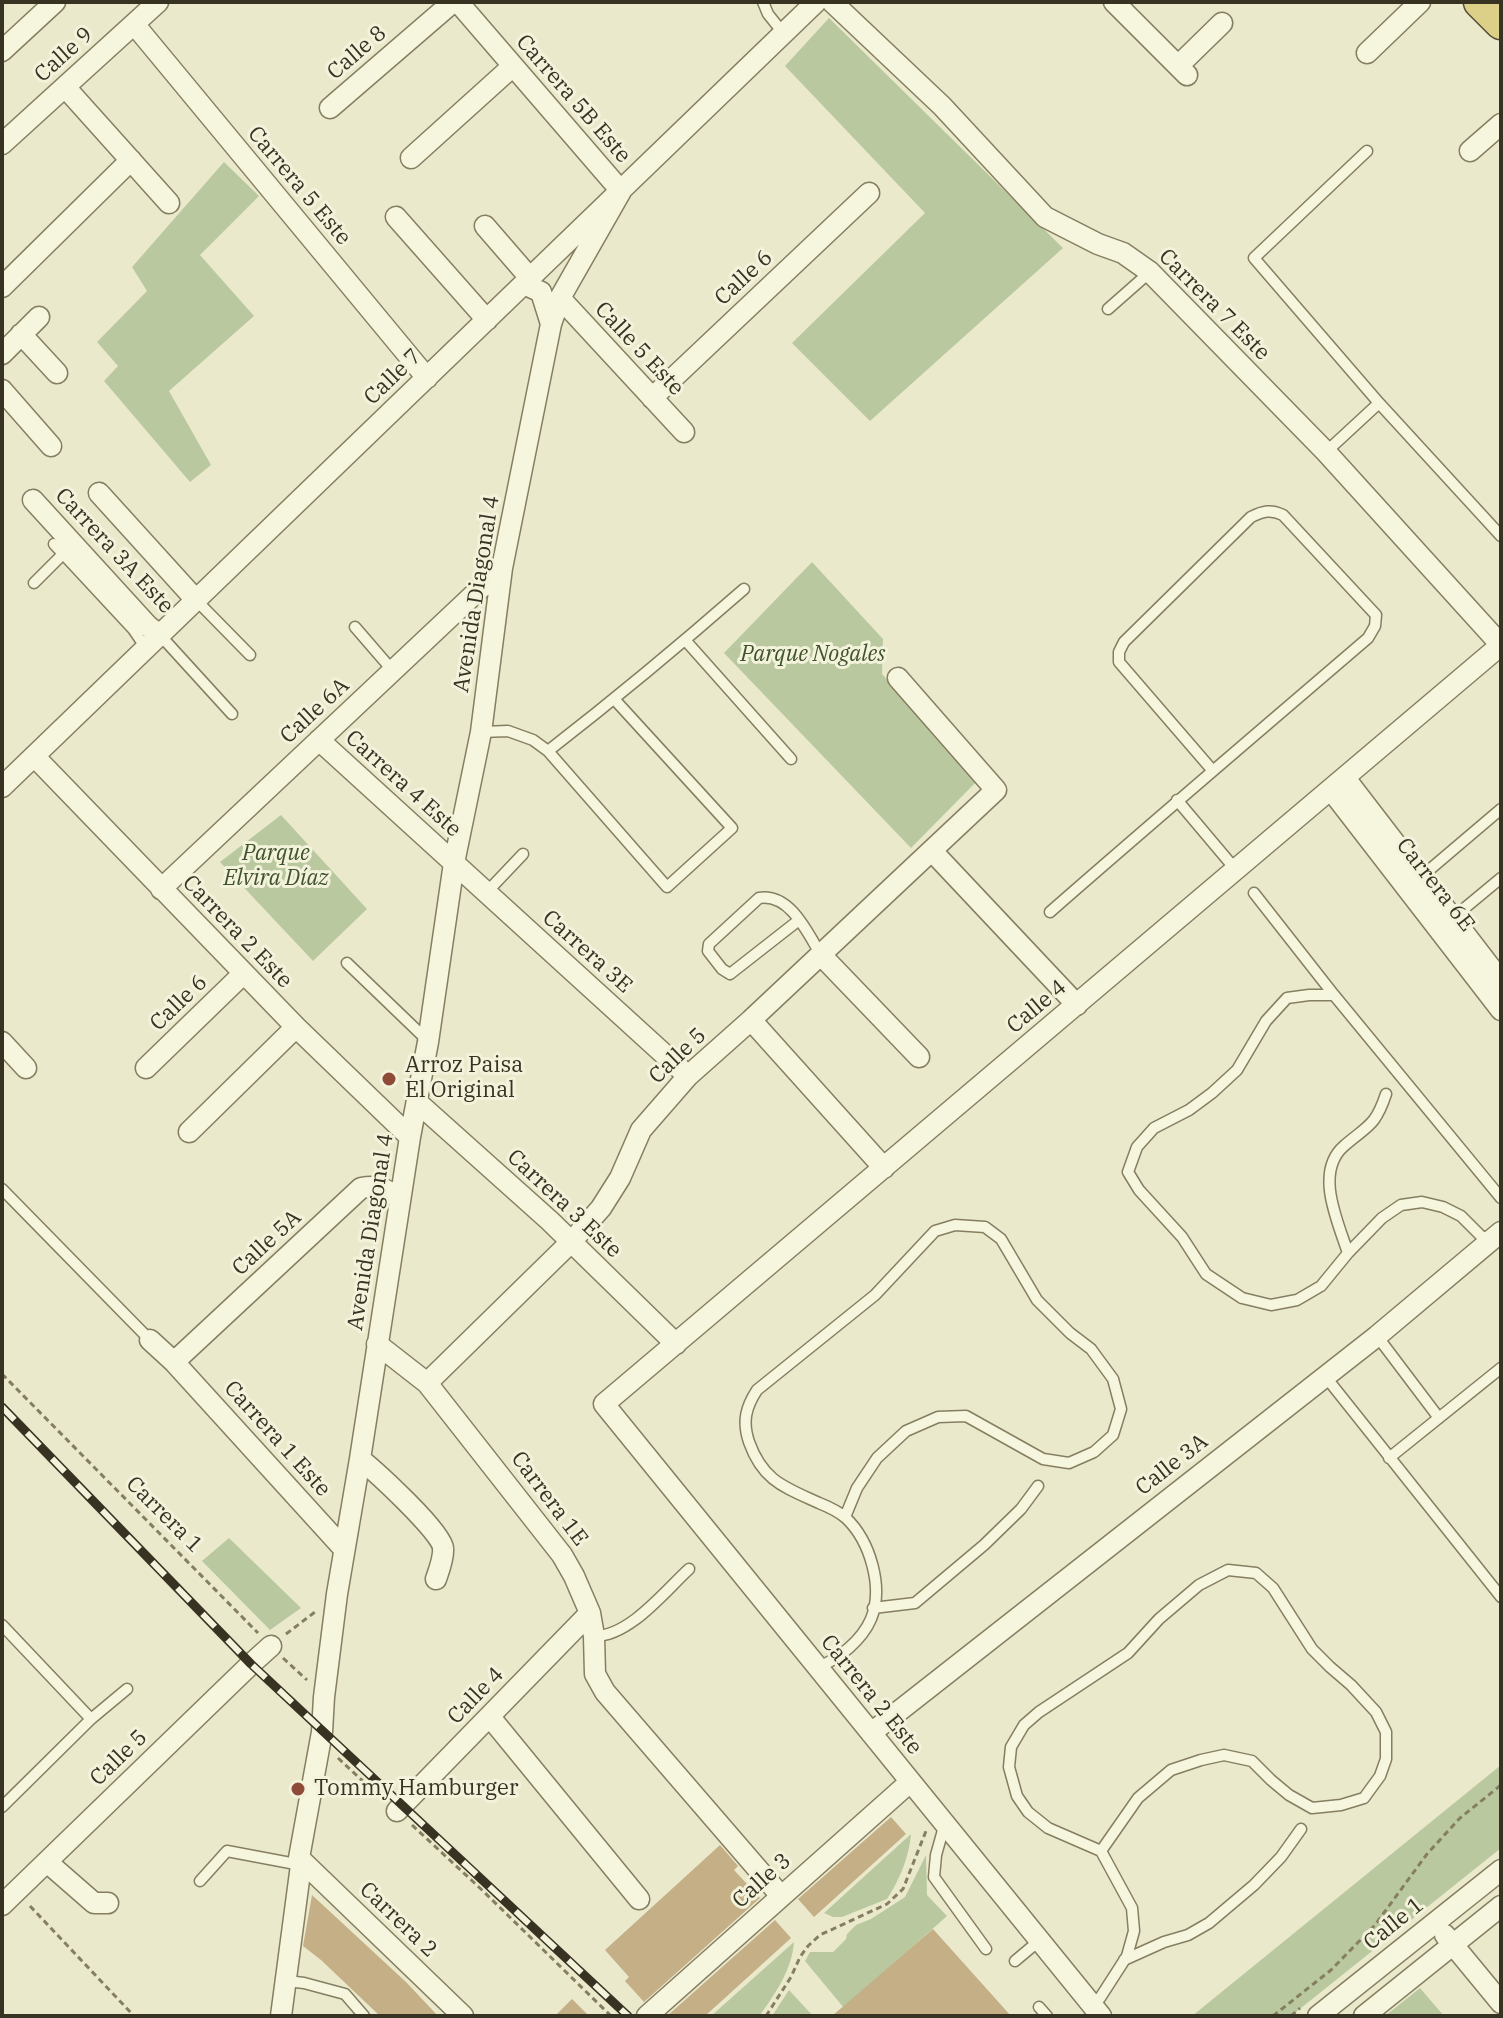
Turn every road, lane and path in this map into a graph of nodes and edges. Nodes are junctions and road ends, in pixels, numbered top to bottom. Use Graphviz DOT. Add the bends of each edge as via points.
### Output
graph roads {
  1 [pos="55,2"];
  2 [pos="158,2"];
  3 [pos="456,2"];
  4 [pos="763,2"];
  5 [pos="816,2"];
  6 [pos="832,2"];
  7 [pos="1420,2"];
  8 [pos="1480,2"];
  9 [pos="1119,4"];
  10 [pos="1222,23"];
  11 [pos="1501,23"];
  12 [pos="134,24"];
  13 [pos="784,34"];
  14 [pos="2,51"];
  15 [pos="1367,53"];
  16 [pos="513,66"];
  17 [pos="65,87"];
  18 [pos="330,108"];
  19 [pos="1501,124"];
  20 [pos="2,144"];
  21 [pos="1367,151"];
  22 [pos="1470,151"];
  23 [pos="411,158"];
  24 [pos="131,160"];
  25 [pos="621,191"];
  26 [pos="869,193"];
  27 [pos="169,203"];
  28 [pos="396,217"];
  29 [pos="485,226"];
  30 [pos="1150,272"];
  31 [pos="527,281"];
  32 [pos="2,287"];
  33 [pos="560,298"];
  34 [pos="1108,309"];
  35 [pos="39,317"];
  36 [pos="487,320"];
  37 [pos="551,324"];
  38 [pos="21,334"];
  39 [pos="2,354"];
  40 [pos="57,373"];
  41 [pos="427,378"];
  42 [pos="2,390"];
  43 [pos="652,398"];
  44 [pos="1379,403"];
  45 [pos="684,432"];
  46 [pos="51,446"];
  47 [pos="1326,452"];
  48 [pos="99,493"];
  49 [pos="33,500"];
  50 [pos="1501,536"];
  51 [pos="54,544"];
  52 [pos="63,554"];
  53 [pos="502,568"];
  54 [pos="34,583"];
  55 [pos="744,589"];
  56 [pos="196,600"];
  57 [pos="355,627"];
  58 [pos="153,641"];
  59 [pos="686,641"];
  60 [pos="1501,645"];
  61 [pos="250,655"];
  62 [pos="393,671"];
  63 [pos="898,678"];
  64 [pos="615,700"];
  65 [pos="232,714"];
  66 [pos="481,732"];
  67 [pos="319,740"];
  68 [pos="548,751"];
  69 [pos="34,756"];
  70 [pos="791,759"];
  71 [pos="1213,771"];
  72 [pos="1338,784"];
  73 [pos="2,787"];
  74 [pos="1177,800"];
  75 [pos="1501,809"];
  76 [pos="932,851"];
  77 [pos="523,854"];
  78 [pos="454,863"];
  79 [pos="1236,870"];
  80 [pos="1420,876"];
  81 [pos="1501,878"];
  82 [pos="161,889"];
  83 [pos="486,893"];
  84 [pos="1254,893"];
  85 [pos="1050,912"];
  86 [pos="1451,916"];
  87 [pos="799,920"];
  88 [pos="821,955"];
  89 [pos="347,963"];
  90 [pos="244,973"];
  91 [pos="1501,981"];
  92 [pos="1334,995"];
  93 [pos="1077,1005"];
  94 [pos="1501,1010"];
  95 [pos="751,1020"];
  96 [pos="296,1027"];
  97 [pos="2,1042"];
  98 [pos="428,1042"];
  99 [pos="919,1057"];
  100 [pos="26,1068"];
  101 [pos="146,1068"];
  102 [pos="688,1076"];
  103 [pos="1386,1094"];
  104 [pos="417,1102"];
  105 [pos="189,1132"];
  106 [pos="410,1137"];
  107 [pos="884,1168"];
  108 [pos="2,1189"];
  109 [pos="1501,1198"];
  110 [pos="400,1199"];
  111 [pos="1501,1231"];
  112 [pos="572,1241"];
  113 [pos="1348,1253"];
  114 [pos="1377,1336"];
  115 [pos="150,1340"];
  116 [pos="377,1344"];
  117 [pos="676,1344"];
  118 [pos="174,1362"];
  119 [pos="1501,1368"];
  120 [pos="2,1374"];
  121 [pos="1325,1376"];
  122 [pos="427,1383"];
  123 [pos="604,1404"];
  124 [pos="1439,1418"];
  125 [pos="1389,1458"];
  126 [pos="360,1459"];
  127 [pos="1038,1486"];
  128 [pos="845,1517"];
  129 [pos="344,1549"];
  130 [pos="689,1569"];
  131 [pos="436,1579"];
  132 [pos="337,1594"];
  133 [pos="1501,1597"];
  134 [pos="873,1608"];
  135 [pos="590,1613"];
  136 [pos="2,1625"];
  137 [pos="594,1636"];
  138 [pos="271,1646"];
  139 [pos="818,1667"];
  140 [pos="304,1678"];
  141 [pos="127,1689"];
  142 [pos="490,1717"];
  143 [pos="91,1719"];
  144 [pos="871,1733"];
  145 [pos="320,1741"];
  146 [pos="910,1782"];
  147 [pos="1501,1785"];
  148 [pos="2,1787"];
  149 [pos="12,1798"];
  150 [pos="2,1807"];
  151 [pos="397,1811"];
  152 [pos="939,1817"];
  153 [pos="1301,1829"];
  154 [pos="1101,1851"];
  155 [pos="47,1862"];
  156 [pos="300,1862"];
  157 [pos="1501,1870"];
  158 [pos="200,1881"];
  159 [pos="781,1896"];
  160 [pos="9,1898"];
  161 [pos="639,1899"];
  162 [pos="108,1903"];
  163 [pos="1501,1906"];
  164 [pos="1435,1922"];
  165 [pos="1040,1940"];
  166 [pos="1453,1945"];
  167 [pos="986,1949"];
  168 [pos="1124,1960"];
  169 [pos="1015,1961"];
  170 [pos="287,1981"];
  171 [pos="1501,2003"];
  172 [pos="1039,2007"];
  173 [pos="1095,2009"];
  174 [pos="134,2016"];
  175 [pos="281,2016"];
  176 [pos="364,2016"];
  177 [pos="463,2016"];
  178 [pos="611,2016"];
  179 [pos="647,2016"];
  180 [pos="766,2016"];
  181 [pos="1047,2016"];
  182 [pos="1273,2016"];
  183 [pos="1318,2016"];
  184 [pos="1364,2016"];
  1 -- 14 [label="street"];
  2 -- 12 [label="street, Calle 9"];
  3 -- 16 [label="street, Carrera 5B Este"];
  3 -- 18 [label="street, Calle 8"];
  4 -- 13 [label="lane"];
  5 -- 13 [label="street, Calle 7"];
  6 -- 30 [label="street, Carrera 7 Este" via="942,106 1045,217 1123,253"];
  7 -- 15 [label="street"];
  8 -- 11 [label="highway"];
  9 -- 10 [label="street" via="1183,71"];
  12 -- 17 [label="street, Calle 9"];
  12 -- 41 [label="street, Carrera 5 Este"];
  13 -- 25 [label="street, Calle 7"];
  16 -- 23 [label="street"];
  16 -- 25 [label="street, Carrera 5B Este"];
  17 -- 20 [label="street, Calle 9"];
  17 -- 24 [label="street"];
  19 -- 22 [label="street"];
  21 -- 44 [label="lane" via="1254,258"];
  24 -- 27 [label="street"];
  24 -- 32 [label="street"];
  25 -- 31 [label="street, Calle 7"];
  25 -- 33 [label="street, Avenida Diagonal 4"];
  26 -- 43 [label="street, Calle 6"];
  28 -- 36 [label="street"];
  29 -- 31 [label="street"];
  30 -- 34 [label="lane"];
  30 -- 47 [label="street, Carrera 7 Este"];
  31 -- 36 [label="street, Calle 7"];
  31 -- 37 [label="street" via="541,292"];
  33 -- 37 [label="street, Avenida Diagonal 4"];
  33 -- 43 [label="street, Calle 5 Este"];
  35 -- 38 [label="street"];
  36 -- 41 [label="street, Calle 7"];
  37 -- 53 [label="street, Avenida Diagonal 4"];
  38 -- 39 [label="street"];
  38 -- 40 [label="street"];
  41 -- 56 [label="street, Calle 7"];
  42 -- 46 [label="street"];
  43 -- 45 [label="street, Calle 5 Este"];
  44 -- 47 [label="lane"];
  44 -- 50 [label="lane"];
  47 -- 60 [label="street, Carrera 7 Este"];
  48 -- 56 [label="street"];
  49 -- 58 [label="street, Carrera 3A Este" via="148,626"];
  51 -- 52 [label="lane"];
  52 -- 54 [label="lane"];
  52 -- 58 [label="lane" via="133,629"];
  53 -- 62 [label="street, Calle 6A"];
  53 -- 66 [label="street, Avenida Diagonal 4"];
  55 -- 59 [label="lane"];
  56 -- 58 [label="street, Calle 7"];
  56 -- 61 [label="lane"];
  57 -- 62 [label="lane"];
  58 -- 65 [label="lane"];
  58 -- 69 [label="street, Calle 7"];
  59 -- 64 [label="lane"];
  59 -- 70 [label="lane"];
  60 -- 72 [label="street, Calle 4"];
  62 -- 67 [label="street, Calle 6A"];
  63 -- 76 [label="street, Calle 5" via="996,790"];
  64 -- 68 [label="lane"];
  64 -- 68 [label="lane" via="732,828 667,887"];
  66 -- 68 [label="lane" via="508,731"];
  66 -- 78 [label="street, Avenida Diagonal 4"];
  67 -- 78 [label="street, Carrera 4 Este"];
  67 -- 82 [label="street, Calle 6A"];
  69 -- 73 [label="street, Calle 7"];
  69 -- 82 [label="street, Carrera 2 Este"];
  71 -- 71 [label="lane" via="1368,638 1375,626 1376,615 1274,510 1251,517 1119,652 1119,662"];
  71 -- 74 [label="lane"];
  72 -- 79 [label="street, Calle 4"];
  72 -- 80 [label="street, Carrera 6E"];
  72 -- 94 [label="street, Carrera 6E"];
  74 -- 79 [label="lane"];
  74 -- 85 [label="lane"];
  75 -- 80 [label="lane"];
  76 -- 88 [label="street, Calle 5"];
  76 -- 93 [label="street"];
  77 -- 83 [label="lane"];
  78 -- 83 [label="street, Carrera 3E"];
  78 -- 98 [label="street, Avenida Diagonal 4"];
  79 -- 93 [label="street, Calle 4"];
  80 -- 86 [label="street, Carrera 6E"];
  81 -- 86 [label="lane"];
  82 -- 90 [label="street, Carrera 2 Este"];
  83 -- 102 [label="street, Carrera 3E"];
  84 -- 92 [label="lane"];
  86 -- 91 [label="street, Carrera 6E"];
  87 -- 87 [label="lane" via="730,974 708,951 709,944 759,898 786,906"];
  87 -- 88 [label="lane"];
  88 -- 95 [label="street, Calle 5"];
  88 -- 99 [label="street"];
  89 -- 98 [label="lane"];
  90 -- 96 [label="street, Carrera 2 Este"];
  90 -- 101 [label="street, Calle 6"];
  92 -- 109 [label="lane"];
  92 -- 113 [label="lane" via="1287,998 1266,1021 1237,1070 1189,1110 1154,1128 1137,1147 1128,1172 1206,1274 1242,1298 1271,1305 1297,1300 1321,1286"];
  93 -- 107 [label="street, Calle 4"];
  95 -- 102 [label="street, Calle 5"];
  95 -- 107 [label="street"];
  96 -- 105 [label="street"];
  96 -- 106 [label="street, Carrera 2 Este"];
  97 -- 100 [label="street"];
  98 -- 104 [label="street, Avenida Diagonal 4"];
  102 -- 112 [label="street, Calle 5" via="641,1130 620,1178"];
  103 -- 113 [label="lane" via="1371,1125 1340,1149 1331,1167 1329,1187"];
  104 -- 106 [label="street, Avenida Diagonal 4"];
  104 -- 112 [label="street, Carrera 3 Este"];
  106 -- 110 [label="street, Avenida Diagonal 4"];
  107 -- 117 [label="street, Calle 4"];
  108 -- 115 [label="lane"];
  110 -- 116 [label="street, Avenida Diagonal 4"];
  110 -- 118 [label="street, Calle 5A" via="374,1186 361,1188"];
  111 -- 113 [label="lane" via="1483,1238 1443,1207 1401,1205"];
  111 -- 114 [label="street, Calle 3A"];
  112 -- 117 [label="street, Carrera 3 Este"];
  112 -- 122 [label="street, Calle 5"];
  114 -- 121 [label="street, Calle 3A"];
  114 -- 124 [label="lane"];
  115 -- 118 [label="street, Carrera 1 Este"];
  116 -- 122 [label="street, Carrera 1E"];
  116 -- 126 [label="street, Avenida Diagonal 4"];
  117 -- 123 [label="street, Calle 4"];
  118 -- 129 [label="street, Carrera 1 Este"];
  119 -- 124 [label="lane"];
  120 -- 138 [label="path, Carrera 1"];
  121 -- 125 [label="lane"];
  121 -- 144 [label="street, Calle 3A"];
  122 -- 135 [label="street, Carrera 1E" via="562,1555"];
  123 -- 139 [label="street, Carrera 2 Este"];
  124 -- 125 [label="lane"];
  125 -- 133 [label="lane"];
  126 -- 129 [label="street, Avenida Diagonal 4"];
  126 -- 131 [label="street" via="424,1520 443,1546"];
  127 -- 134 [label="lane" via="984,1545 915,1603"];
  128 -- 128 [label="lane" via="768,1476 746,1434 746,1408 757,1390 875,1295 935,1231 955,1225 985,1227 1001,1239 1037,1300 1091,1349 1113,1379 1121,1409 1113,1435 1094,1452 1069,1463 1043,1459 966,1416 938,1417 906,1431 877,1458"];
  128 -- 134 [label="lane" via="869,1550"];
  129 -- 132 [label="street, Avenida Diagonal 4"];
  130 -- 137 [label="lane" via="629,1625"];
  132 -- 138 [label="path"];
  132 -- 145 [label="street, Avenida Diagonal 4"];
  134 -- 139 [label="lane" via="860,1638"];
  135 -- 137 [label="street, Carrera 1E"];
  135 -- 142 [label="street, Calle 4"];
  136 -- 143 [label="lane"];
  137 -- 159 [label="street, Carrera 1E" via="595,1674 605,1692"];
  138 -- 140 [label="path, Carrera 1"];
  138 -- 155 [label="street, Calle 5"];
  139 -- 144 [label="street, Carrera 2 Este"];
  141 -- 143 [label="lane"];
  142 -- 151 [label="street, Calle 4"];
  142 -- 161 [label="street"];
  143 -- 149 [label="lane"];
  144 -- 146 [label="street, Carrera 2 Este"];
  145 -- 151 [label="path"];
  145 -- 156 [label="street, Avenida Diagonal 4"];
  146 -- 152 [label="street, Carrera 2 Este"];
  146 -- 159 [label="street, Calle 3"];
  147 -- 182 [label="path" via="1460,1818 1375,1925 1331,1970"];
  148 -- 149 [label="lane"];
  149 -- 150 [label="lane"];
  151 -- 178 [label="path"];
  152 -- 165 [label="street, Carrera 2 Este"];
  152 -- 167 [label="lane" via="934,1877"];
  152 -- 180 [label="path" via="903,1889 887,1904 814,1940"];
  153 -- 168 [label="lane" via="1254,1885 1209,1923"];
  154 -- 154 [label="lane" via="1048,1828 1028,1812 1009,1767 1011,1747 1039,1712 1128,1653 1199,1585 1228,1570 1256,1573 1273,1588 1312,1649 1376,1712 1386,1732 1380,1776 1364,1798 1312,1808 1252,1761 1224,1755 1201,1760 1171,1770 1138,1798"];
  154 -- 168 [label="lane" via="1132,1908 1134,1931"];
  155 -- 160 [label="street, Calle 5"];
  155 -- 162 [label="street" via="94,1903"];
  156 -- 158 [label="lane" via="227,1851"];
  156 -- 170 [label="street, Avenida Diagonal 4"];
  156 -- 177 [label="street, Carrera 2"];
  157 -- 164 [label="street, Calle 1"];
  159 -- 179 [label="street, Calle 3"];
  160 -- 174 [label="path"];
  163 -- 166 [label="street"];
  164 -- 166 [label="street"];
  164 -- 183 [label="street, Calle 1"];
  165 -- 169 [label="lane"];
  165 -- 173 [label="street, Carrera 2 Este"];
  166 -- 171 [label="street"];
  166 -- 184 [label="street"];
  168 -- 173 [label="lane"];
  170 -- 175 [label="street, Avenida Diagonal 4"];
  170 -- 176 [label="lane" via="345,1994"];
  172 -- 181 [label="lane"];
}
